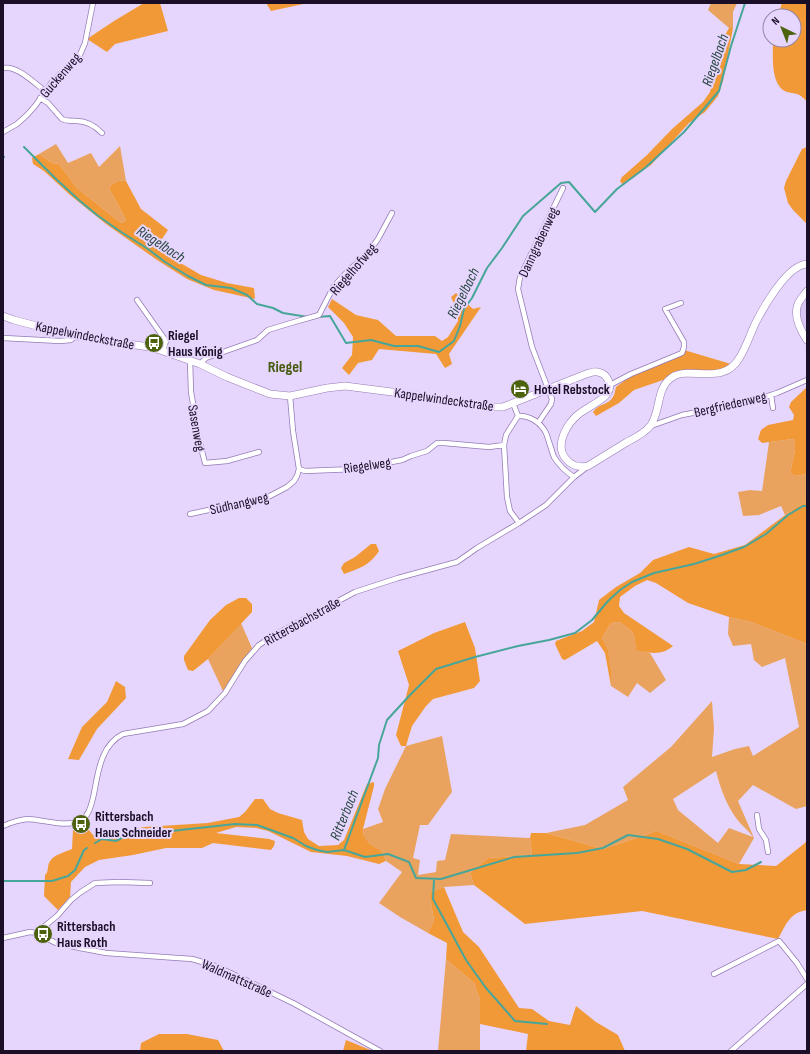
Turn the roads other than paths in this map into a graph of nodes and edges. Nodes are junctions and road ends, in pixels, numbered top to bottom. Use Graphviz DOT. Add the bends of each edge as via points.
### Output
graph roads {
  1 [pos="93,3"];
  2 [pos="3,68"];
  3 [pos="45,91"];
  4 [pos="40,98"];
  5 [pos="3,132"];
  6 [pos="102,133"];
  7 [pos="563,188"];
  8 [pos="392,213"];
  9 [pos="807,264"];
  10 [pos="807,291"];
  11 [pos="137,300"];
  12 [pos="681,303"];
  13 [pos="3,316"];
  14 [pos="75,336"];
  15 [pos="3,338"];
  16 [pos="807,340"];
  17 [pos="163,351"];
  18 [pos="190,360"];
  19 [pos="200,364"];
  20 [pos="807,380"];
  21 [pos="610,385"];
  22 [pos="549,389"];
  23 [pos="771,395"];
  24 [pos="290,396"];
  25 [pos="513,403"];
  26 [pos="773,408"];
  27 [pos="518,416"];
  28 [pos="538,423"];
  29 [pos="651,426"];
  30 [pos="504,445"];
  31 [pos="259,452"];
  32 [pos="588,466"];
  33 [pos="299,469"];
  34 [pos="574,477"];
  35 [pos="190,514"];
  36 [pos="518,523"];
  37 [pos="757,815"];
  38 [pos="3,826"];
  39 [pos="768,852"];
  40 [pos="150,883"];
  41 [pos="36,933"];
  42 [pos="3,938"];
  43 [pos="714,974"];
  44 [pos="807,979"];
  45 [pos="807,984"];
  46 [pos="380,1051"];
  47 [pos="731,1051"];
  1 -- 3 [label="street, Guckenweg" via="85,43 79,57"];
  2 -- 3 [label="street" via="14,69"];
  3 -- 4 [label="street, Guckenweg"];
  4 -- 5 [label="street, Guckenweg" via="21,120"];
  4 -- 6 [label="street" via="65,121 88,124"];
  7 -- 22 [label="street, Danngrabenweg" via="520,277 518,289 532,347"];
  8 -- 19 [label="street, Riegelhofweg" via="368,253 334,286 319,315 268,330 257,340 206,358"];
  9 -- 29 [label="street" via="793,270 779,286 764,307 735,364 720,373 678,374 665,383"];
  10 -- 16 [label="street" via="798,303 797,309 799,326"];
  11 -- 17 [label="street" via="166,341"];
  12 -- 21 [label="street" via="665,310 684,342 682,353"];
  13 -- 14 [label="street, Kappelwindeckstraße"];
  14 -- 15 [label="street" via="71,340 60,341"];
  14 -- 17 [label="street, Kappelwindeckstraße"];
  17 -- 18 [label="street, Kappelwindeckstraße"];
  18 -- 19 [label="street, Kappelwindeckstraße"];
  18 -- 31 [label="street, Sasenweg" via="190,392 205,463 227,461"];
  19 -- 24 [label="street, Kappelwindeckstraße" via="259,390"];
  20 -- 23 [label="street, Bergfriedenweg"];
  21 -- 22 [label="street, Kappelwindeckstraße" via="604,375 593,372"];
  21 -- 32 [label="street" via="605,397 573,419 561,445 568,462 580,468"];
  22 -- 25 [label="street, Kappelwindeckstraße"];
  22 -- 28 [label="street" via="551,404"];
  23 -- 26 [label="street"];
  23 -- 29 [label="street, Bergfriedenweg" via="750,402 682,415"];
  24 -- 25 [label="street, Kappelwindeckstraße" via="346,386 488,407 503,407"];
  24 -- 33 [label="street"];
  25 -- 27 [label="street"];
  27 -- 28 [label="street" via="529,417"];
  27 -- 30 [label="street" via="506,435"];
  28 -- 34 [label="street" via="545,432 554,457 564,470"];
  29 -- 32 [label="street"];
  30 -- 33 [label="street, Riegelweg" via="489,447 437,443 427,451 402,460 355,469"];
  30 -- 36 [label="street" via="507,497 510,511"];
  32 -- 34 [label="street, Rittersbachstraße"];
  33 -- 35 [label="street, Südhangweg" via="294,481 268,497"];
  34 -- 36 [label="street, Rittersbachstraße" via="546,505"];
  36 -- 38 [label="street, Rittersbachstraße" via="457,562 355,592 271,637 259,645 245,661 234,680 208,711 197,717 183,724 117,737 101,761 92,803 84,818 61,824 26,819"];
  37 -- 39 [label="street" via="759,829 766,840"];
  40 -- 41 [label="street" via="95,883 71,900 57,916"];
  41 -- 42 [label="street"];
  41 -- 46 [label="street, Waldmattstraße" via="56,943 106,953 192,959 213,965 293,1003"];
  43 -- 44 [label="street" via="779,941"];
  45 -- 47 [label="street"];
}
